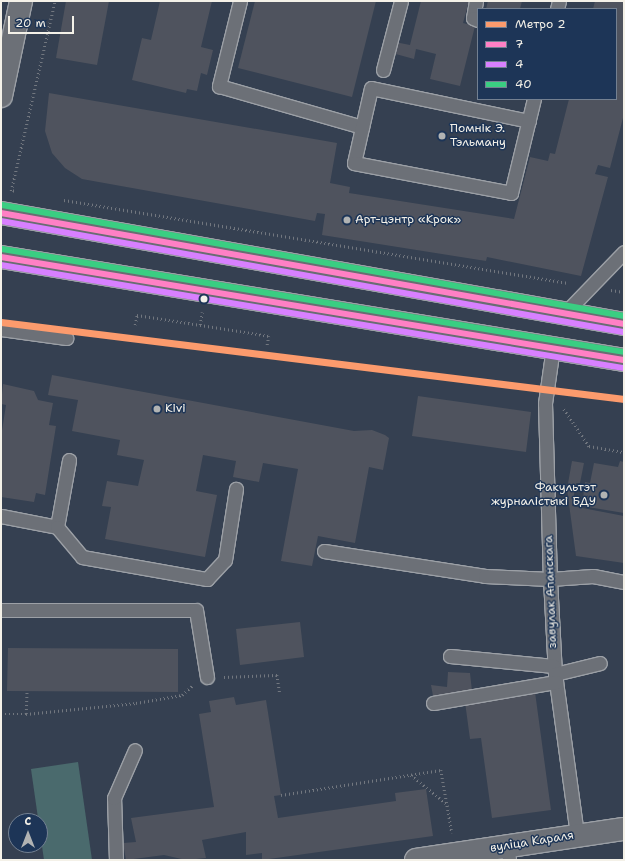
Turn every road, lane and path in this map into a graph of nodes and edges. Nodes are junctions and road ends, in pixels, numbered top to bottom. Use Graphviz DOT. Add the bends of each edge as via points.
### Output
graph roads {
  1 [pos="21,1"];
  2 [pos="56,1"];
  3 [pos="240,1"];
  4 [pos="401,1"];
  5 [pos="476,1"];
  6 [pos="477,20"];
  7 [pos="4,66"];
  8 [pos="383,70"];
  9 [pos="1,96"];
  10 [pos="534,100"];
  11 [pos="529,121"];
  12 [pos="362,126"];
  13 [pos="19,192"];
  14 [pos="58,199"];
  15 [pos="1,213"];
  16 [pos="624,252"];
  17 [pos="1,257"];
  18 [pos="590,287"];
  19 [pos="624,292"];
  20 [pos="566,312"];
  21 [pos="624,324"];
  22 [pos="135,325"];
  23 [pos="1,329"];
  24 [pos="66,338"];
  25 [pos="553,347"];
  26 [pos="267,348"];
  27 [pos="624,360"];
  28 [pos="564,408"];
  29 [pos="624,452"];
  30 [pos="69,460"];
  31 [pos="236,489"];
  32 [pos="1,516"];
  33 [pos="57,527"];
  34 [pos="324,551"];
  35 [pos="550,579"];
  36 [pos="624,582"];
  37 [pos="1,610"];
  38 [pos="450,656"];
  39 [pos="600,662"];
  40 [pos="555,674"];
  41 [pos="207,677"];
  42 [pos="27,691"];
  43 [pos="280,694"];
  44 [pos="433,703"];
  45 [pos="1,714"];
  46 [pos="26,714"];
  47 [pos="135,750"];
  48 [pos="410,774"];
  49 [pos="281,794"];
  50 [pos="447,804"];
  51 [pos="624,829"];
  52 [pos="452,834"];
  53 [pos="577,835"];
  54 [pos="509,853"];
  55 [pos="116,860"];
  56 [pos="416,860"];
  1 -- 7 [label="street"];
  2 -- 13 [label="path" via="11,191"];
  3 -- 12 [label="lane" via="218,86"];
  4 -- 8 [label="lane"];
  5 -- 6 [label="lane" via="473,18"];
  7 -- 9 [label="street"];
  10 -- 11 [label="lane"];
  11 -- 12 [label="lane" via="371,88"];
  11 -- 12 [label="lane" via="511,193 354,163"];
  14 -- 18 [label="path"];
  15 -- 20 [label="main road"];
  16 -- 18 [label="lane"];
  17 -- 25 [label="main road"];
  18 -- 19 [label="path"];
  18 -- 20 [label="lane"];
  20 -- 21 [label="main road"];
  22 -- 26 [label="path" via="137,315 269,336"];
  23 -- 24 [label="lane"];
  25 -- 27 [label="main road"];
  25 -- 35 [label="lane, завулак Апанскага" via="545,403"];
  28 -- 29 [label="path" via="590,446"];
  30 -- 33 [label="lane"];
  31 -- 33 [label="lane" via="225,560 207,579 82,557"];
  32 -- 33 [label="lane"];
  34 -- 35 [label="lane" via="485,576"];
  35 -- 36 [label="lane" via="593,576"];
  35 -- 40 [label="lane, завулак Апанскага"];
  37 -- 41 [label="lane" via="196,610"];
  38 -- 40 [label="lane"];
  39 -- 40 [label="lane"];
  40 -- 44 [label="lane"];
  40 -- 53 [label="lane, завулак Апанскага"];
  41 -- 43 [label="path" via="278,675"];
  41 -- 46 [label="path" via="182,695 136,703"];
  42 -- 46 [label="path"];
  45 -- 46 [label="path"];
  47 -- 55 [label="lane" via="114,798"];
  48 -- 49 [label="path"];
  48 -- 50 [label="path"];
  48 -- 50 [label="path" via="441,770"];
  50 -- 52 [label="path"];
  51 -- 53 [label="street, вуліца Караля"];
  53 -- 54 [label="street, вуліца Караля"];
  54 -- 56 [label="street, вуліца Караля"];
}
